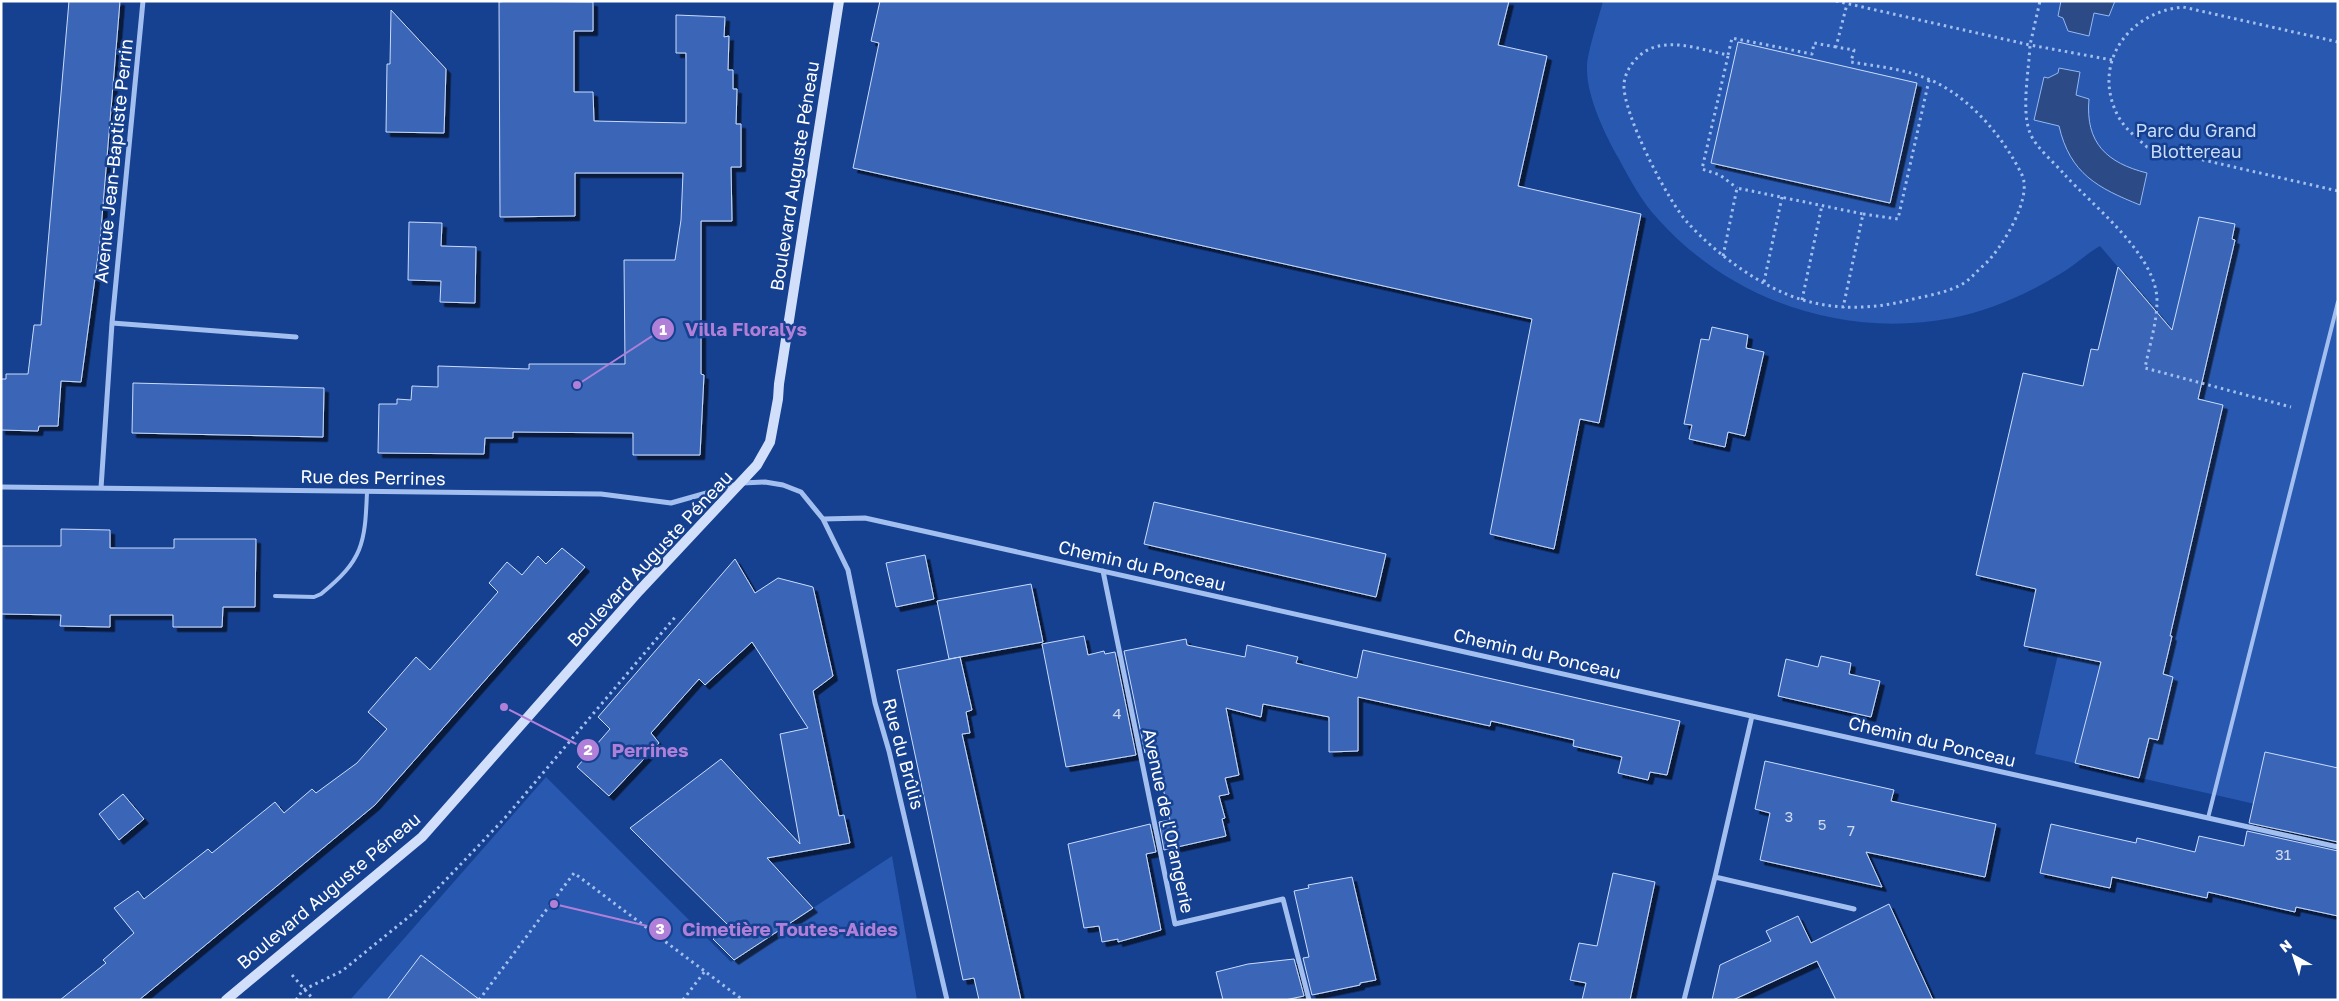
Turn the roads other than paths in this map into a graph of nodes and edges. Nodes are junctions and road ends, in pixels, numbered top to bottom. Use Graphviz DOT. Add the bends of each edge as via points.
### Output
graph roads {
  1 [pos="143,1"];
  2 [pos="838,1"];
  3 [pos="2338,302"];
  4 [pos="112,323"];
  5 [pos="296,337"];
  6 [pos="742,483"];
  7 [pos="1,487"];
  8 [pos="101,488"];
  9 [pos="367,492"];
  10 [pos="823,518"];
  11 [pos="1103,571"];
  12 [pos="275,596"];
  13 [pos="1752,716"];
  14 [pos="2208,818"];
  15 [pos="2338,846"];
  16 [pos="1715,877"];
  17 [pos="1854,909"];
  18 [pos="226,1000"];
  19 [pos="947,1000"];
  20 [pos="1309,1000"];
  21 [pos="1684,1000"];
  1 -- 4 [label="street, Avenue Jean-Baptiste Perrin"];
  2 -- 6 [label="street, Boulevard Auguste Péneau" via="772,434 757,465"];
  3 -- 14 [label="lane"];
  4 -- 5 [label="street"];
  4 -- 8 [label="street, Avenue Jean-Baptiste Perrin"];
  6 -- 9 [label="street, Rue des Perrines" via="671,504 601,494"];
  6 -- 10 [label="street" via="765,482 801,492"];
  6 -- 18 [label="street, Boulevard Auguste Péneau" via="694,530 422,837"];
  7 -- 8 [label="street, Rue des Perrines"];
  8 -- 9 [label="street, Rue des Perrines"];
  9 -- 12 [label="lane" via="366,531 355,560 321,594 314,597"];
  10 -- 11 [label="street, Chemin du Ponceau" via="865,518"];
  10 -- 19 [label="street, Rue du Brûlis" via="848,570 875,703"];
  11 -- 13 [label="street, Chemin du Ponceau"];
  11 -- 20 [label="street, Avenue de l'Orangerie" via="1175,924 1283,899"];
  13 -- 14 [label="street, Chemin du Ponceau"];
  13 -- 16 [label="street"];
  14 -- 15 [label="street, Chemin du Ponceau"];
  16 -- 17 [label="street"];
  16 -- 21 [label="street"];
}
